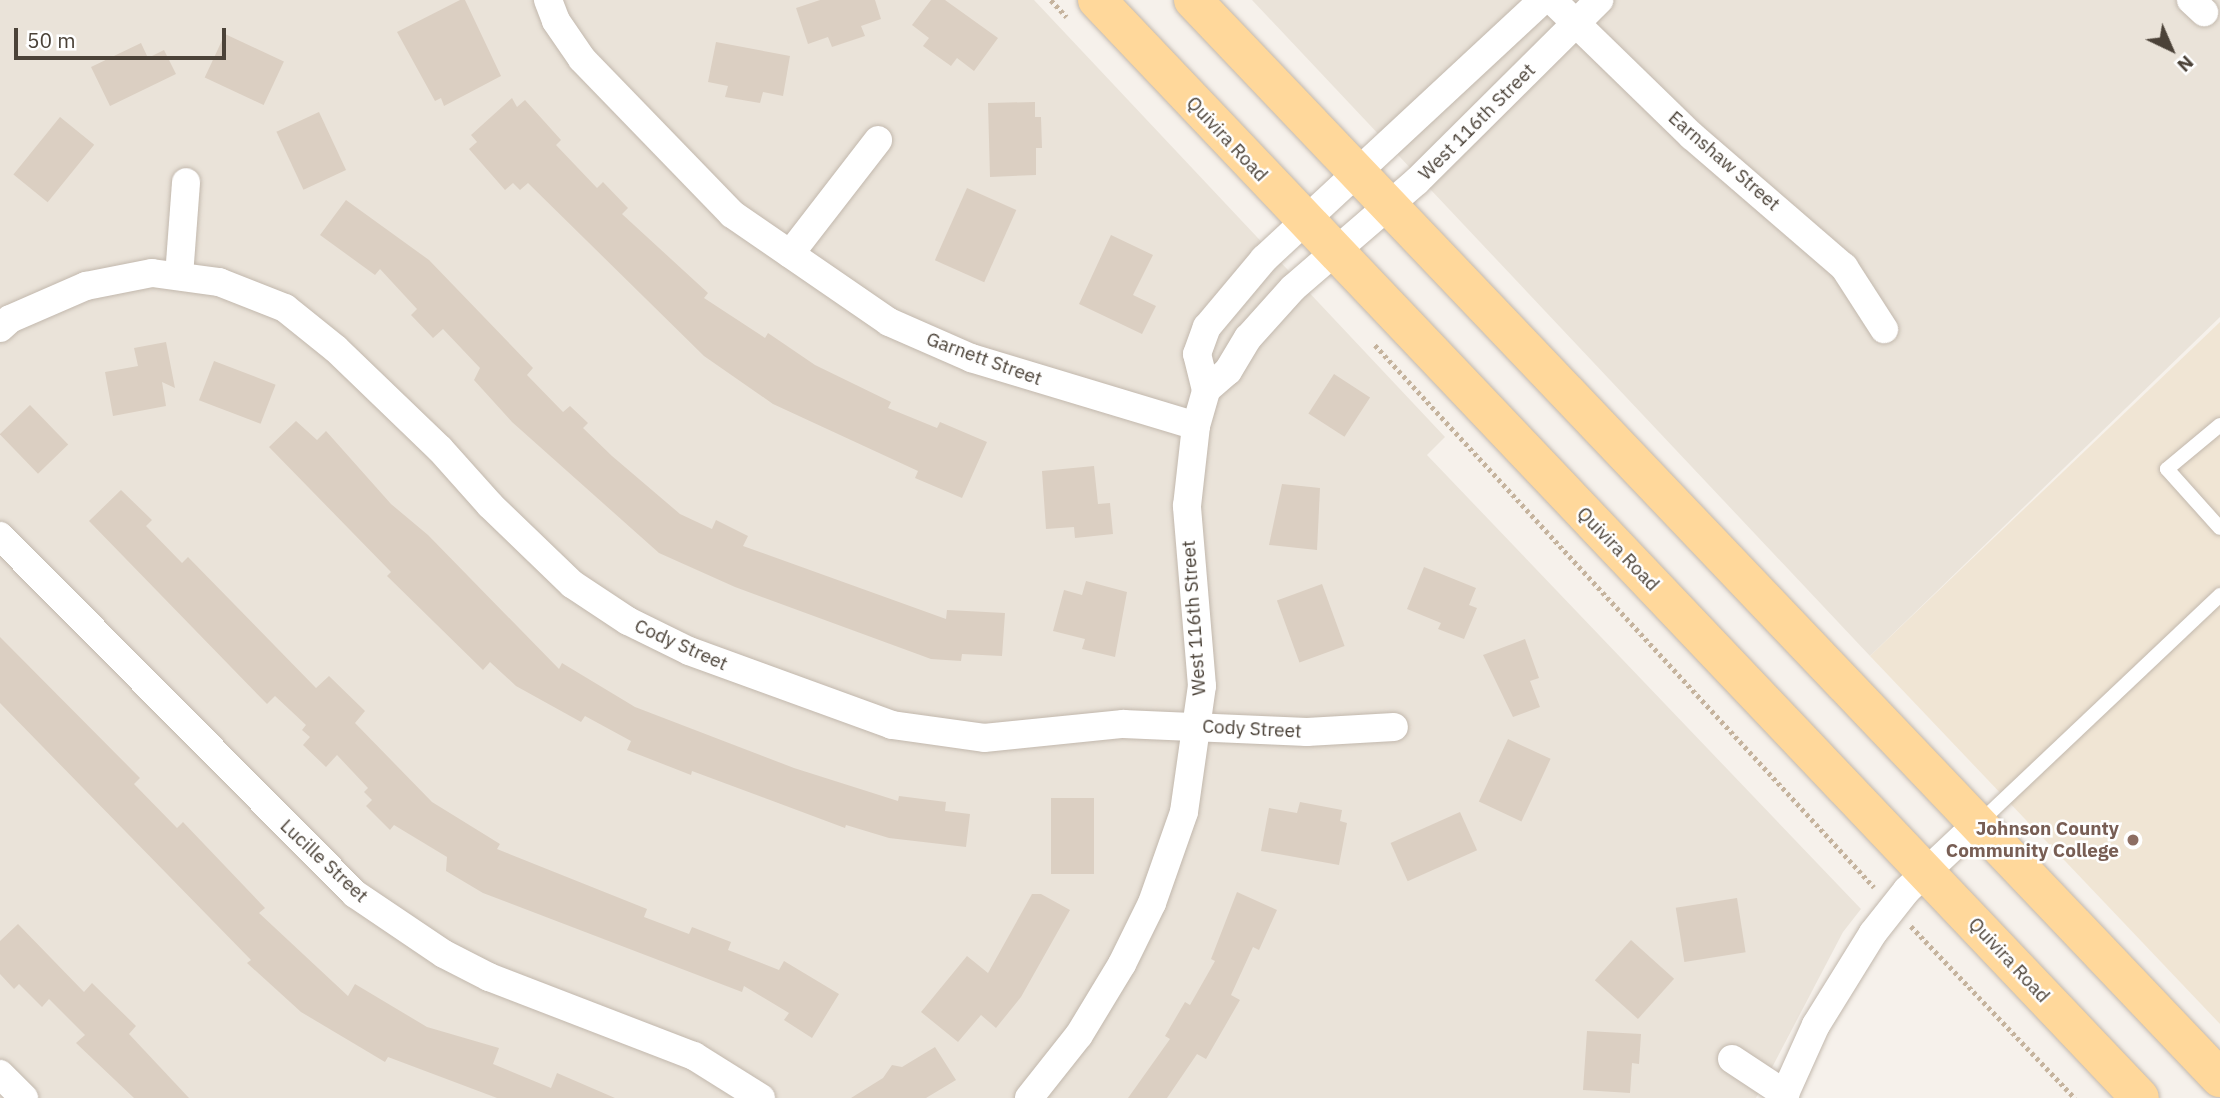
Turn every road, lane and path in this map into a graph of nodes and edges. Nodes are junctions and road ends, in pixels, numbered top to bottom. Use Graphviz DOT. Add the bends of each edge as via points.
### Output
graph roads {
  1 [pos="548,0"];
  2 [pos="1051,0"];
  3 [pos="1193,0"];
  4 [pos="1543,0"];
  5 [pos="1552,0"];
  6 [pos="1600,0"];
  7 [pos="1083,10"];
  8 [pos="1576,23"];
  9 [pos="878,140"];
  10 [pos="1357,174"];
  11 [pos="186,182"];
  12 [pos="1387,206"];
  13 [pos="1305,222"];
  14 [pos="1334,252"];
  15 [pos="790,254"];
  16 [pos="179,276"];
  17 [pos="0,328"];
  18 [pos="1884,330"];
  19 [pos="1366,335"];
  20 [pos="1206,390"];
  21 [pos="2220,425"];
  22 [pos="1196,426"];
  23 [pos="2220,528"];
  24 [pos="0,536"];
  25 [pos="2220,595"];
  26 [pos="1198,726"];
  27 [pos="1394,727"];
  28 [pos="1975,826"];
  29 [pos="1926,871"];
  30 [pos="1893,908"];
  31 [pos="1732,1059"];
  32 [pos="0,1074"];
  33 [pos="2220,1078"];
  34 [pos="1784,1096"];
  35 [pos="24,1098"];
  36 [pos="761,1098"];
  37 [pos="1029,1098"];
  38 [pos="2075,1098"];
  39 [pos="2140,1098"];
  1 -- 15 [label="street, Garnett Street" via="556,21 582,59 622,104 732,214"];
  2 -- 7 [label="path"];
  3 -- 10 [label="main road"];
  4 -- 10 [label="street, West 116th Street"];
  5 -- 8 [label="street, Earnshaw Street"];
  6 -- 8 [label="street, West 116th Street"];
  7 -- 13 [label="main road, Quivira Road"];
  8 -- 12 [label="street, West 116th Street"];
  8 -- 18 [label="street, Earnshaw Street" via="1692,136 1844,267"];
  9 -- 15 [label="street"];
  10 -- 12 [label="main road"];
  10 -- 13 [label="street, West 116th Street"];
  11 -- 16 [label="street"];
  12 -- 14 [label="street, West 116th Street"];
  12 -- 28 [label="main road"];
  13 -- 14 [label="main road, Quivira Road"];
  13 -- 20 [label="street, West 116th Street" via="1234,290 1206,327 1197,354"];
  14 -- 20 [label="street, West 116th Street" via="1293,288 1248,338 1228,370"];
  14 -- 29 [label="main road, Quivira Road"];
  15 -- 22 [label="street, Garnett Street" via="889,322 971,358"];
  16 -- 17 [label="street, Cody Street" via="152,272 86,286 10,319"];
  16 -- 26 [label="street, Cody Street" via="219,282 285,308 336,349 440,449 572,584 628,621 689,651 853,714 933,733 1016,737 1123,724"];
  19 -- 30 [label="path"];
  20 -- 22 [label="street, West 116th Street"];
  21 -- 23 [label="lane" via="2167,469"];
  22 -- 26 [label="street, West 116th Street" via="1187,506 1201,674"];
  24 -- 36 [label="street, Lucille Street" via="355,894 444,954 489,977 694,1056"];
  25 -- 28 [label="lane"];
  26 -- 27 [label="street, Cody Street" via="1307,733"];
  26 -- 37 [label="street, West 116th Street" via="1184,812 1152,903 1079,1035"];
  28 -- 29 [label="street"];
  28 -- 33 [label="main road"];
  29 -- 30 [label="street"];
  29 -- 39 [label="main road, Quivira Road"];
  30 -- 34 [label="street" via="1843,978"];
  30 -- 38 [label="path"];
  31 -- 34 [label="street"];
  32 -- 35 [label="street"];
}
